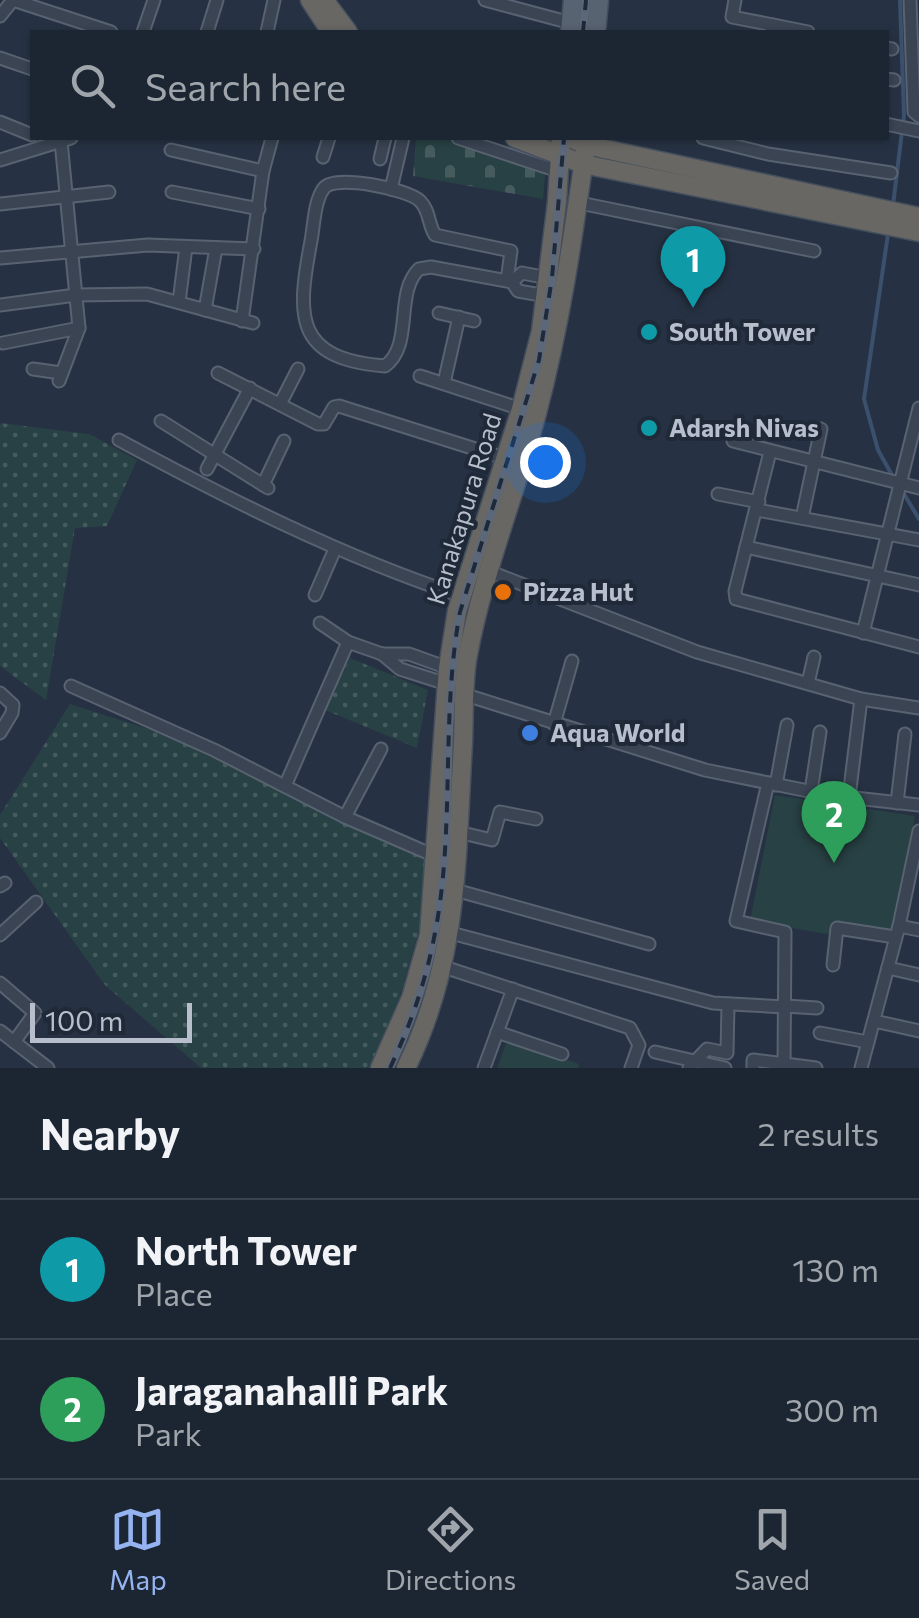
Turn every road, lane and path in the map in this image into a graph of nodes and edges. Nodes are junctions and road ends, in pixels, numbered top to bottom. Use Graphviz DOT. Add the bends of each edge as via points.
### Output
graph roads {
  1 [pos="13,0"];
  2 [pos="154,0"];
  3 [pos="218,0"];
  4 [pos="274,0"];
  5 [pos="310,0"];
  6 [pos="484,0"];
  7 [pos="573,0"];
  8 [pos="599,0"];
  9 [pos="735,0"];
  10 [pos="910,0"];
  11 [pos="499,2"];
  12 [pos="0,16"];
  13 [pos="328,17"];
  14 [pos="570,28"];
  15 [pos="772,29"];
  16 [pos="106,30"];
  17 [pos="144,30"];
  18 [pos="208,30"];
  19 [pos="267,30"];
  20 [pos="596,30"];
  21 [pos="0,58"];
  22 [pos="30,68"];
  23 [pos="919,116"];
  24 [pos="0,122"];
  25 [pos="891,125"];
  26 [pos="916,130"];
  27 [pos="30,133"];
  28 [pos="62,140"];
  29 [pos="271,140"];
  30 [pos="328,140"];
  31 [pos="385,140"];
  32 [pos="403,140"];
  33 [pos="471,140"];
  34 [pos="520,140"];
  35 [pos="712,140"];
  36 [pos="581,146"];
  37 [pos="170,150"];
  38 [pos="559,154"];
  39 [pos="324,156"];
  40 [pos="380,159"];
  41 [pos="0,160"];
  42 [pos="262,171"];
  43 [pos="891,173"];
  44 [pos="391,189"];
  45 [pos="109,192"];
  46 [pos="172,192"];
  47 [pos="68,196"];
  48 [pos="580,203"];
  49 [pos="0,204"];
  50 [pos="259,209"];
  51 [pos="919,217"];
  52 [pos="891,219"];
  53 [pos="919,232"];
  54 [pos="186,247"];
  55 [pos="216,248"];
  56 [pos="71,250"];
  57 [pos="254,250"];
  58 [pos="814,251"];
  59 [pos="0,258"];
  60 [pos="510,281"];
  61 [pos="548,287"];
  62 [pos="76,295"];
  63 [pos="179,302"];
  64 [pos="0,305"];
  65 [pos="205,310"];
  66 [pos="439,313"];
  67 [pos="459,317"];
  68 [pos="474,320"];
  69 [pos="79,328"];
  70 [pos="3,342"];
  71 [pos="298,369"];
  72 [pos="33,370"];
  73 [pos="218,373"];
  74 [pos="420,376"];
  75 [pos="444,383"];
  76 [pos="250,388"];
  77 [pos="280,404"];
  78 [pos="919,408"];
  79 [pos="520,410"];
  80 [pos="161,421"];
  81 [pos="821,429"];
  82 [pos="915,436"];
  83 [pos="119,440"];
  84 [pos="284,441"];
  85 [pos="733,441"];
  86 [pos="770,452"];
  87 [pos="215,456"];
  88 [pos="513,461"];
  89 [pos="815,463"];
  90 [pos="206,469"];
  91 [pos="900,484"];
  92 [pos="919,488"];
  93 [pos="718,494"];
  94 [pos="758,506"];
  95 [pos="802,518"];
  96 [pos="888,534"];
  97 [pos="919,540"];
  98 [pos="746,547"];
  99 [pos="335,549"];
  100 [pos="488,571"];
  101 [pos="878,577"];
  102 [pos="919,585"];
  103 [pos="315,595"];
  104 [pos="461,596"];
  105 [pos="320,623"];
  106 [pos="863,633"];
  107 [pos="348,642"];
  108 [pos="919,647"];
  109 [pos="814,657"];
  110 [pos="572,661"];
  111 [pos="448,676"];
  112 [pos="808,684"];
  113 [pos="71,686"];
  114 [pos="0,694"];
  115 [pos="466,695"];
  116 [pos="861,699"];
  117 [pos="919,708"];
  118 [pos="554,724"];
  119 [pos="787,725"];
  120 [pos="820,732"];
  121 [pos="0,733"];
  122 [pos="905,734"];
  123 [pos="381,749"];
  124 [pos="772,784"];
  125 [pos="285,786"];
  126 [pos="810,791"];
  127 [pos="849,796"];
  128 [pos="897,802"];
  129 [pos="919,805"];
  130 [pos="345,817"];
  131 [pos="536,819"];
  132 [pos="919,831"];
  133 [pos="458,832"];
  134 [pos="435,856"];
  135 [pos="914,876"];
  136 [pos="455,890"];
  137 [pos="36,902"];
  138 [pos="919,930"];
  139 [pos="897,931"];
  140 [pos="451,932"];
  141 [pos="0,935"];
  142 [pos="649,944"];
  143 [pos="833,965"];
  144 [pos="444,966"];
  145 [pos="888,968"];
  146 [pos="919,976"];
  147 [pos="0,983"];
  148 [pos="513,990"];
  149 [pos="728,1004"];
  150 [pos="785,1006"];
  151 [pos="817,1008"];
  152 [pos="874,1021"];
  153 [pos="0,1031"];
  154 [pos="919,1031"];
  155 [pos="497,1032"];
  156 [pos="820,1033"];
  157 [pos="14,1042"];
  158 [pos="868,1042"];
  159 [pos="655,1052"];
  160 [pos="562,1054"];
  161 [pos="692,1065"];
  162 [pos="784,1065"];
  163 [pos="48,1068"];
  164 [pos="380,1068"];
  165 [pos="406,1068"];
  166 [pos="484,1068"];
  167 [pos="631,1068"];
  168 [pos="725,1068"];
  169 [pos="753,1068"];
  170 [pos="816,1068"];
  171 [pos="861,1068"];
  1 -- 12 [label="street"];
  1 -- 16 [label="street"];
  2 -- 17 [label="street"];
  3 -- 18 [label="street"];
  4 -- 19 [label="street"];
  5 -- 13 [label="highway"];
  6 -- 11 [label="street"];
  7 -- 14 [label="main road"];
  8 -- 20 [label="main road"];
  9 -- 15 [label="street" via="732,18"];
  10 -- 23 [label="street"];
  11 -- 14 [label="street"];
  21 -- 22 [label="street"];
  24 -- 27 [label="street"];
  25 -- 26 [label="street"];
  28 -- 41 [label="street"];
  28 -- 47 [label="street"];
  29 -- 42 [label="street"];
  30 -- 39 [label="street"];
  31 -- 40 [label="street"];
  32 -- 44 [label="street"];
  33 -- 38 [label="street"];
  34 -- 38 [label="highway"];
  35 -- 43 [label="street"];
  36 -- 38 [label="highway"];
  36 -- 48 [label="highway, Kanakapura Road"];
  36 -- 52 [label="highway"];
  37 -- 42 [label="street"];
  38 -- 61 [label="highway, Kanakapura Road"];
  42 -- 50 [label="street"];
  44 -- 60 [label="street" via="419,200 435,235 511,251"];
  44 -- 60 [label="street" via="341,182 324,188 302,306 306,329 326,347 376,365 392,361 410,279 419,269"];
  45 -- 47 [label="street"];
  46 -- 50 [label="street"];
  47 -- 49 [label="street"];
  47 -- 56 [label="street"];
  48 -- 58 [label="street"];
  48 -- 88 [label="highway, Kanakapura Road" via="537,413"];
  50 -- 57 [label="street"];
  51 -- 52 [label="highway"];
  52 -- 53 [label="highway"];
  54 -- 55 [label="street"];
  54 -- 56 [label="street"];
  54 -- 63 [label="street"];
  55 -- 57 [label="street"];
  55 -- 65 [label="street"];
  56 -- 59 [label="street"];
  56 -- 62 [label="street"];
  57 -- 65 [label="street" via="248,322"];
  60 -- 61 [label="street" via="518,291"];
  61 -- 79 [label="highway, Kanakapura Road"];
  62 -- 63 [label="street" via="147,294"];
  62 -- 64 [label="street"];
  62 -- 69 [label="street"];
  63 -- 65 [label="street"];
  66 -- 67 [label="street"];
  67 -- 68 [label="street"];
  67 -- 75 [label="street"];
  69 -- 70 [label="street"];
  69 -- 72 [label="street" via="60,377"];
  71 -- 77 [label="street"];
  73 -- 76 [label="street"];
  74 -- 75 [label="street"];
  75 -- 79 [label="street"];
  76 -- 77 [label="street"];
  76 -- 87 [label="street"];
  77 -- 88 [label="street" via="322,425 338,406"];
  78 -- 82 [label="street"];
  79 -- 88 [label="highway, Kanakapura Road"];
  80 -- 87 [label="street"];
  81 -- 89 [label="street"];
  82 -- 91 [label="street"];
  83 -- 99 [label="street"];
  84 -- 87 [label="street" via="265,487"];
  85 -- 86 [label="street"];
  86 -- 89 [label="street"];
  86 -- 94 [label="street"];
  87 -- 90 [label="street"];
  88 -- 100 [label="highway, Kanakapura Road"];
  88 -- 104 [label="highway, Kanakapura Road"];
  89 -- 91 [label="street"];
  89 -- 95 [label="street"];
  91 -- 92 [label="street"];
  91 -- 96 [label="street"];
  93 -- 94 [label="street"];
  94 -- 95 [label="street"];
  94 -- 98 [label="street"];
  95 -- 96 [label="street"];
  96 -- 97 [label="street"];
  96 -- 101 [label="street"];
  98 -- 101 [label="street"];
  98 -- 106 [label="street" via="735,591 740,602"];
  99 -- 103 [label="street"];
  99 -- 104 [label="street"];
  100 -- 112 [label="street" via="698,652"];
  100 -- 115 [label="highway, Kanakapura Road" via="466,664"];
  101 -- 102 [label="street"];
  101 -- 106 [label="street"];
  104 -- 111 [label="highway, Kanakapura Road"];
  105 -- 107 [label="street"];
  106 -- 108 [label="street"];
  107 -- 111 [label="street" via="382,654 400,669"];
  107 -- 125 [label="street"];
  109 -- 112 [label="street"];
  110 -- 118 [label="street"];
  111 -- 134 [label="highway, Kanakapura Road"];
  112 -- 116 [label="street"];
  113 -- 125 [label="street"];
  114 -- 121 [label="street" via="13,705"];
  115 -- 118 [label="street"];
  115 -- 133 [label="highway, Kanakapura Road"];
  116 -- 117 [label="street"];
  116 -- 127 [label="street"];
  118 -- 124 [label="street"];
  119 -- 124 [label="street"];
  120 -- 126 [label="street"];
  122 -- 128 [label="street"];
  123 -- 130 [label="street"];
  124 -- 126 [label="street"];
  124 -- 150 [label="street" via="736,920 785,932"];
  125 -- 130 [label="street"];
  126 -- 127 [label="street"];
  127 -- 128 [label="street"];
  128 -- 129 [label="street"];
  130 -- 134 [label="street"];
  131 -- 133 [label="street" via="500,812 492,840"];
  132 -- 135 [label="street"];
  133 -- 136 [label="highway, Kanakapura Road"];
  134 -- 164 [label="highway, Kanakapura Road" via="430,935"];
  135 -- 139 [label="street"];
  136 -- 140 [label="highway, Kanakapura Road"];
  136 -- 142 [label="street"];
  137 -- 141 [label="street"];
  138 -- 139 [label="street"];
  139 -- 143 [label="street" via="837,928"];
  139 -- 145 [label="street"];
  140 -- 144 [label="highway, Kanakapura Road"];
  140 -- 149 [label="street"];
  144 -- 148 [label="street"];
  144 -- 165 [label="highway, Kanakapura Road"];
  145 -- 146 [label="street"];
  145 -- 152 [label="street"];
  147 -- 157 [label="street" via="35,1013"];
  148 -- 155 [label="street"];
  148 -- 167 [label="street" via="630,1028 639,1045"];
  149 -- 150 [label="street"];
  149 -- 161 [label="street" via="727,1053 706,1049"];
  150 -- 151 [label="street"];
  150 -- 162 [label="street"];
  152 -- 154 [label="street"];
  152 -- 158 [label="street"];
  153 -- 157 [label="street"];
  155 -- 160 [label="street"];
  155 -- 166 [label="street"];
  156 -- 158 [label="street"];
  157 -- 163 [label="street"];
  158 -- 171 [label="street"];
  159 -- 161 [label="street"];
  161 -- 168 [label="street"];
  162 -- 169 [label="street" via="753,1060"];
  162 -- 170 [label="street"];
}
